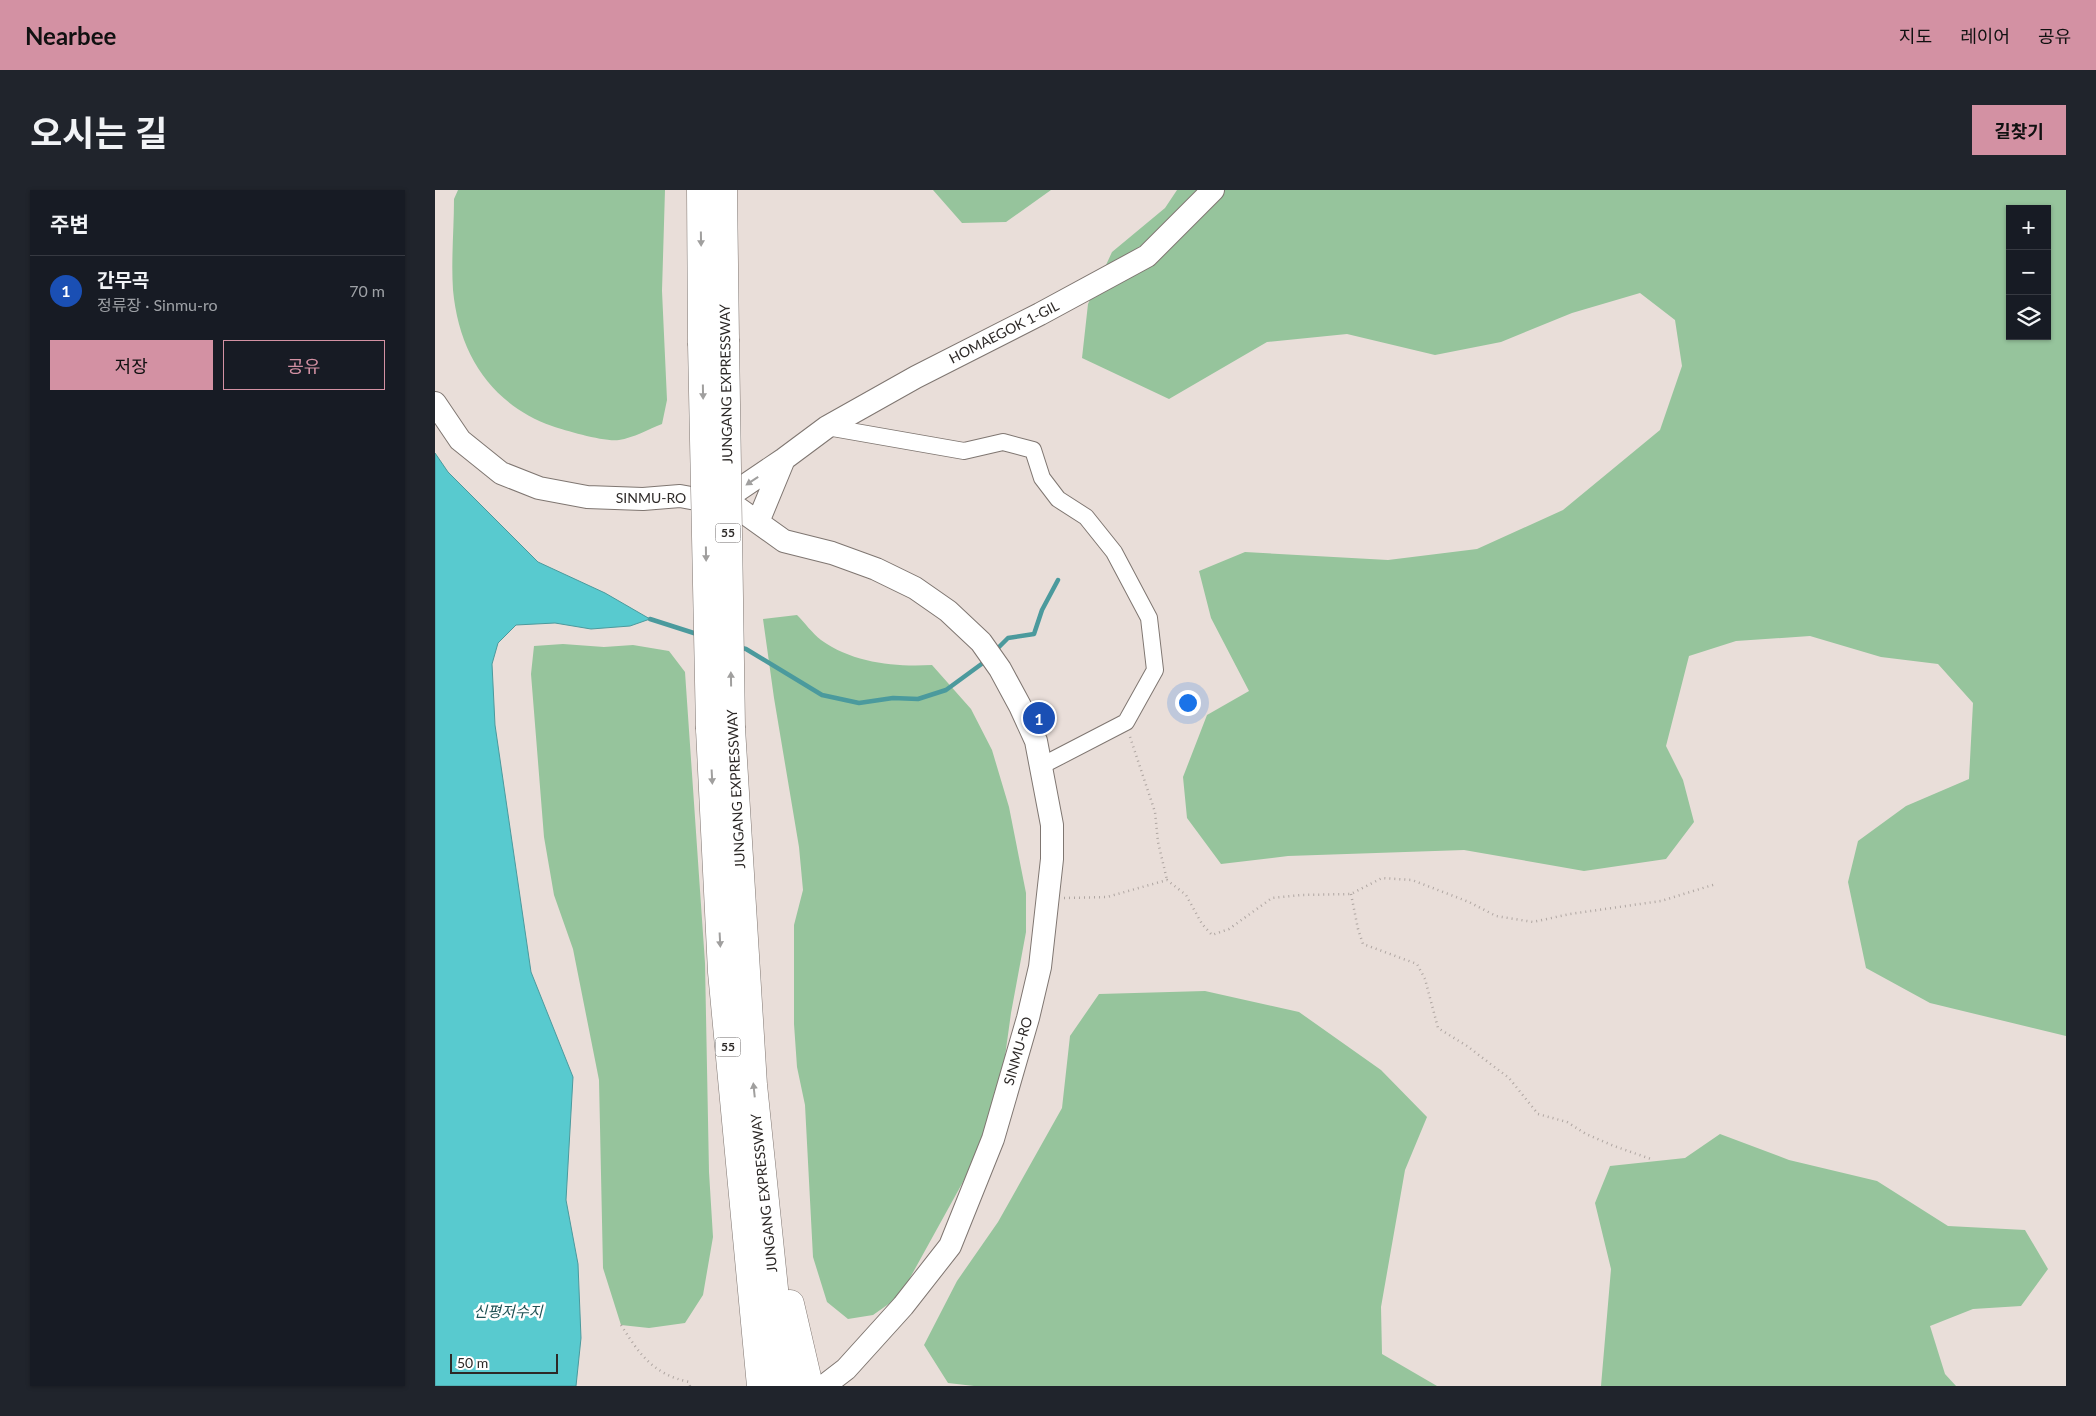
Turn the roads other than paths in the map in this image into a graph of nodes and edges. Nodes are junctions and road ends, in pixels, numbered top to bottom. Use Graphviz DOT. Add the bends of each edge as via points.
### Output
graph roads {
  1 [pos="701,190"];
  2 [pos="723,190"];
  3 [pos="1213,190"];
  4 [pos="713,341"];
  5 [pos="435,403"];
  6 [pos="827,427"];
  7 [pos="785,459"];
  8 [pos="719,503"];
  9 [pos="758,522"];
  10 [pos="721,728"];
  11 [pos="1041,766"];
  12 [pos="789,1343"];
  13 [pos="754,1374"];
  14 [pos="784,1386"];
  15 [pos="809,1386"];
  16 [pos="824,1386"];
  1 -- 4 [label="highway, JUNGANG EXPRESSWAY / 55, one-way"];
  2 -- 4 [label="highway, JUNGANG EXPRESSWAY / 55"];
  3 -- 6 [label="street, HOMAEGOK 1-GIL" via="1147,256"];
  4 -- 10 [label="highway, JUNGANG EXPRESSWAY / 55, bridge"];
  5 -- 8 [label="street, SINMU-RO" via="460,440 501,473 539,488 587,497 643,499 680,496"];
  6 -- 7 [label="street, HOMAEGOK 1-GIL"];
  6 -- 11 [label="street" via="964,451 1003,442 1033,450 1042,478 1058,499 1087,517 1114,552 1149,618 1155,670 1125,722"];
  7 -- 8 [label="street, HOMAEGOK 1-GIL, one-way"];
  7 -- 9 [label="street"];
  8 -- 9 [label="street, SINMU-RO" via="735,506"];
  9 -- 11 [label="street, SINMU-RO" via="784,541 876,569 915,588 948,611 981,642 1000,669 1036,741"];
  12 -- 10 [label="highway, JUNGANG EXPRESSWAY / 55, one-way" via="766,1205"];
  10 -- 13 [label="highway, JUNGANG EXPRESSWAY / 55, one-way" via="722,972"];
  11 -- 16 [label="street, SINMU-RO" via="1052,825 1053,859 1040,967 993,1139 950,1246 903,1306 846,1369"];
  12 -- 14 [label="highway, JUNGANG EXPRESSWAY / 55"];
  12 -- 15 [label="highway"];
}
